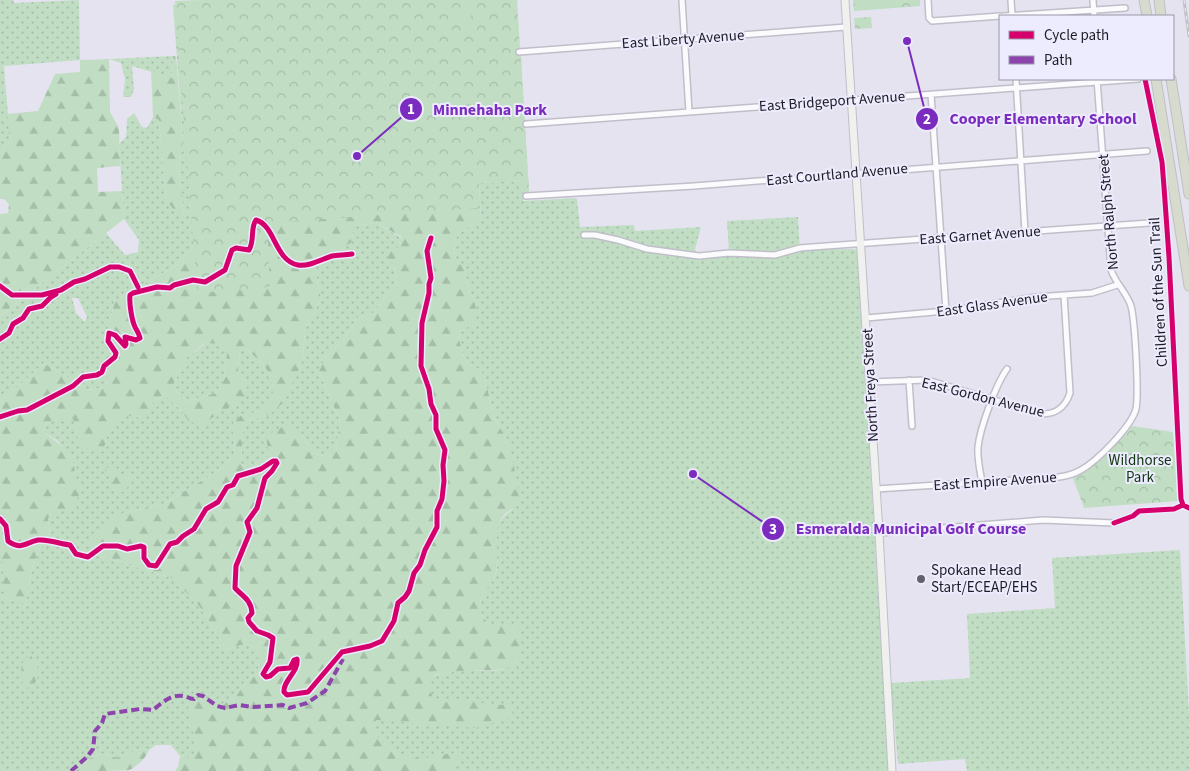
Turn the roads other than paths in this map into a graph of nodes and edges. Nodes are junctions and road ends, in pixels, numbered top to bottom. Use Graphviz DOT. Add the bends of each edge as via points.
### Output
graph roads {
  1 [pos="682,0"];
  2 [pos="845,0"];
  3 [pos="928,0"];
  4 [pos="1011,0"];
  5 [pos="1093,0"];
  6 [pos="1144,0"];
  7 [pos="1159,0"];
  8 [pos="1125,8"];
  9 [pos="1094,13"];
  10 [pos="1012,15"];
  11 [pos="1039,15"];
  12 [pos="1147,15"];
  13 [pos="1161,15"];
  14 [pos="999,16"];
  15 [pos="846,27"];
  16 [pos="684,39"];
  17 [pos="519,52"];
  18 [pos="1016,80"];
  19 [pos="1097,80"];
  20 [pos="1156,80"];
  21 [pos="1171,80"];
  22 [pos="1016,88"];
  23 [pos="931,94"];
  24 [pos="851,100"];
  25 [pos="689,112"];
  26 [pos="526,124"];
  27 [pos="1147,151"];
  28 [pos="1103,154"];
  29 [pos="1021,160"];
  30 [pos="935,166"];
  31 [pos="856,172"];
  32 [pos="1189,194"];
  33 [pos="526,196"];
  34 [pos="1149,223"];
  35 [pos="1108,226"];
  36 [pos="1025,232"];
  37 [pos="584,235"];
  38 [pos="942,238"];
  39 [pos="861,243"];
  40 [pos="1117,285"];
  41 [pos="1189,286"];
  42 [pos="1064,295"];
  43 [pos="946,311"];
  44 [pos="866,318"];
  45 [pos="1007,369"];
  46 [pos="909,380"];
  47 [pos="870,382"];
  48 [pos="993,399"];
  49 [pos="912,426"];
  50 [pos="1127,427"];
  51 [pos="982,482"];
  52 [pos="876,489"];
  53 [pos="1114,523"];
  54 [pos="879,533"];
  55 [pos="892,771"];
  1 -- 16 [label="street"];
  2 -- 15 [label="street, North Freya Street"];
  3 -- 14 [label="street" via="930,20"];
  4 -- 10 [label="street"];
  5 -- 9 [label="street"];
  6 -- 12 [label="highway"];
  7 -- 13 [label="highway"];
  8 -- 9 [label="street"];
  9 -- 11 [label="street"];
  15 -- 16 [label="street, East Liberty Avenue"];
  15 -- 24 [label="street, North Freya Street"];
  16 -- 17 [label="street, East Liberty Avenue"];
  16 -- 25 [label="street"];
  18 -- 22 [label="street"];
  19 -- 22 [label="street, East Bridgeport Avenue"];
  19 -- 28 [label="street, North Ralph Street"];
  20 -- 41 [label="highway"];
  21 -- 32 [label="highway"];
  22 -- 23 [label="street, East Bridgeport Avenue"];
  22 -- 29 [label="street"];
  23 -- 24 [label="street, East Bridgeport Avenue"];
  23 -- 30 [label="street"];
  24 -- 25 [label="street, East Bridgeport Avenue"];
  24 -- 31 [label="street, North Freya Street"];
  25 -- 26 [label="street, East Bridgeport Avenue"];
  27 -- 28 [label="street, East Courtland Avenue"];
  28 -- 29 [label="street, East Courtland Avenue"];
  28 -- 35 [label="street, North Ralph Street"];
  29 -- 30 [label="street, East Courtland Avenue"];
  29 -- 36 [label="street"];
  30 -- 31 [label="street, East Courtland Avenue"];
  30 -- 38 [label="street"];
  31 -- 33 [label="street, East Courtland Avenue"];
  31 -- 39 [label="street, North Freya Street"];
  34 -- 35 [label="street, East Garnet Avenue"];
  35 -- 36 [label="street, East Garnet Avenue"];
  35 -- 40 [label="street, North Ralph Street" via="1111,270"];
  36 -- 38 [label="street, East Garnet Avenue"];
  37 -- 39 [label="street, East Garnet Avenue" via="699,256 729,253 775,256 800,248"];
  38 -- 39 [label="street, East Garnet Avenue"];
  38 -- 43 [label="street"];
  39 -- 44 [label="street, North Freya Street"];
  40 -- 42 [label="street, East Glass Avenue" via="1092,294"];
  40 -- 50 [label="street, North Ralph Street" via="1128,300 1133,315 1137,398 1136,409"];
  42 -- 43 [label="street, East Glass Avenue"];
  42 -- 48 [label="street, East Gordon Avenue" via="1068,400 1047,415"];
  43 -- 44 [label="street, East Glass Avenue"];
  44 -- 47 [label="street, North Freya Street"];
  45 -- 48 [label="street" via="999,380"];
  46 -- 47 [label="street, East Gordon Avenue"];
  46 -- 48 [label="street, East Gordon Avenue" via="926,380"];
  46 -- 49 [label="street"];
  47 -- 52 [label="street, North Freya Street"];
  48 -- 51 [label="street" via="978,448"];
  50 -- 51 [label="street, East Empire Avenue" via="1090,464 1072,474"];
  51 -- 52 [label="street, East Empire Avenue"];
  52 -- 54 [label="street, North Freya Street"];
  53 -- 54 [label="street" via="1043,520"];
  54 -- 55 [label="street, North Freya Street"];
}
